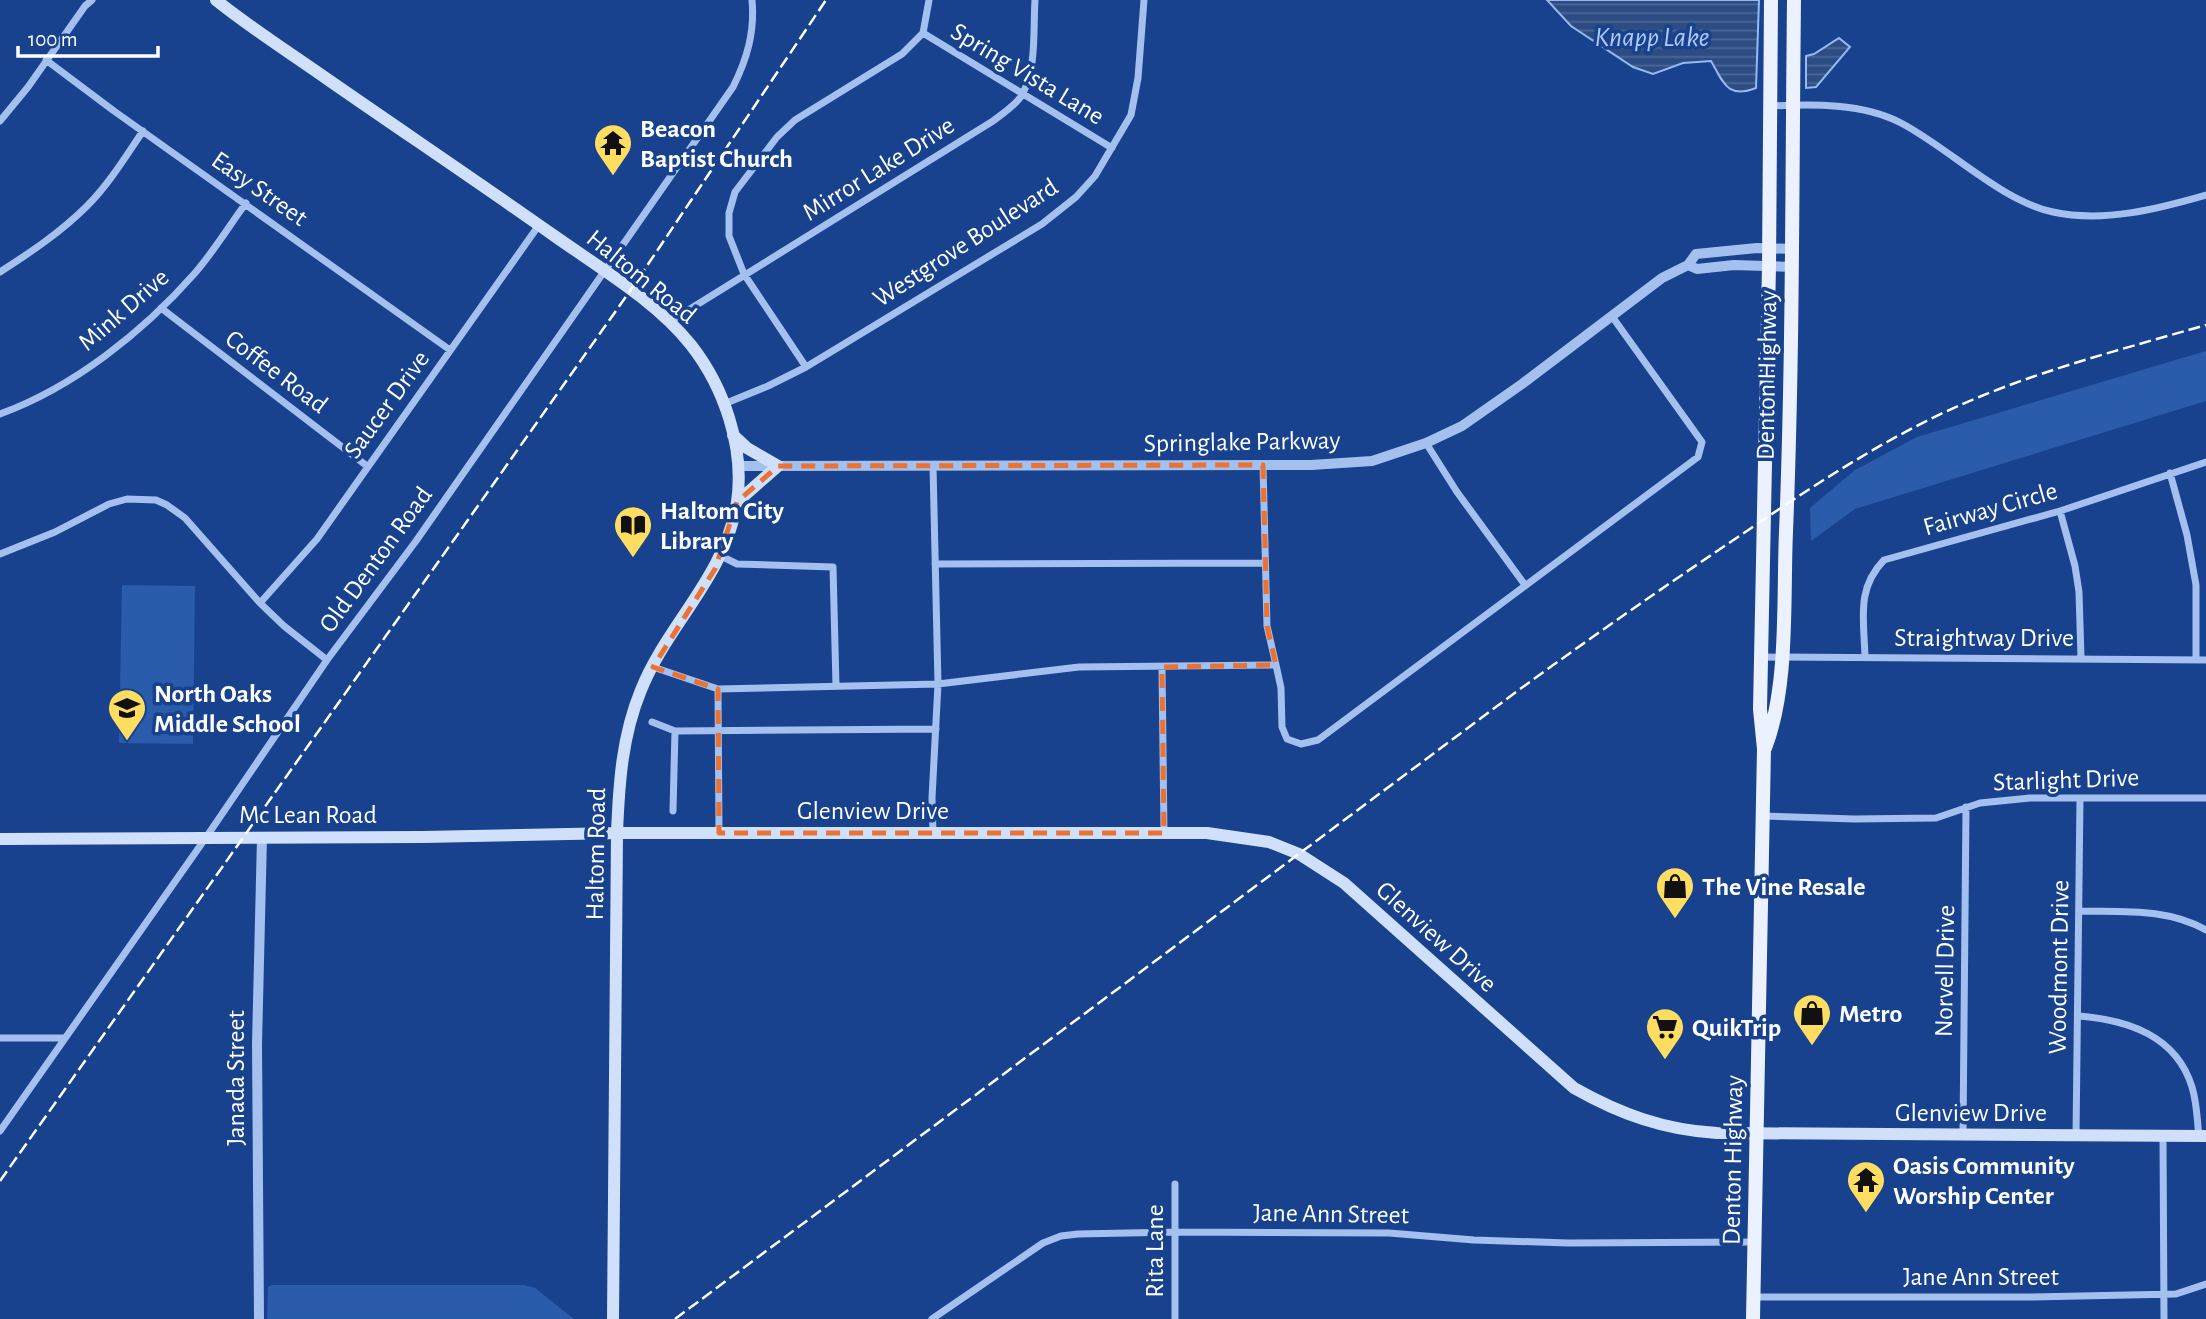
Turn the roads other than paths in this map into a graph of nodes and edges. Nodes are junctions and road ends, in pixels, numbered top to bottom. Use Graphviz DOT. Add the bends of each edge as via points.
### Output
graph roads {
  1 [pos="92,0"];
  2 [pos="216,0"];
  3 [pos="752,0"];
  4 [pos="929,0"];
  5 [pos="1035,0"];
  6 [pos="1144,0"];
  7 [pos="1770,0"];
  8 [pos="1794,0"];
  9 [pos="923,33"];
  10 [pos="46,60"];
  11 [pos="1022,95"];
  12 [pos="1793,105"];
  13 [pos="1769,106"];
  14 [pos="0,121"];
  15 [pos="143,131"];
  16 [pos="1112,148"];
  17 [pos="2206,195"];
  18 [pos="246,203"];
  19 [pos="538,225"];
  20 [pos="1769,249"];
  21 [pos="1793,249"];
  22 [pos="1688,265"];
  23 [pos="1769,266"];
  24 [pos="1793,267"];
  25 [pos="0,272"];
  26 [pos="605,272"];
  27 [pos="744,274"];
  28 [pos="161,308"];
  29 [pos="1611,315"];
  30 [pos="669,322"];
  31 [pos="450,350"];
  32 [pos="806,367"];
  33 [pos="724,404"];
  34 [pos="0,414"];
  35 [pos="733,435"];
  36 [pos="1426,443"];
  37 [pos="2206,462"];
  38 [pos="1263,465"];
  39 [pos="367,466"];
  40 [pos="739,466"];
  41 [pos="778,466"];
  42 [pos="933,466"];
  43 [pos="2170,473"];
  44 [pos="737,502"];
  45 [pos="2060,511"];
  46 [pos="0,554"];
  47 [pos="721,556"];
  48 [pos="935,564"];
  49 [pos="1264,564"];
  50 [pos="1525,585"];
  51 [pos="261,603"];
  52 [pos="1761,657"];
  53 [pos="1781,657"];
  54 [pos="1864,657"];
  55 [pos="2081,658"];
  56 [pos="327,660"];
  57 [pos="2196,660"];
  58 [pos="2206,660"];
  59 [pos="1276,666"];
  60 [pos="653,667"];
  61 [pos="1162,667"];
  62 [pos="938,684"];
  63 [pos="836,686"];
  64 [pos="719,689"];
  65 [pos="652,722"];
  66 [pos="936,729"];
  67 [pos="719,731"];
  68 [pos="675,732"];
  69 [pos="1764,749"];
  70 [pos="2080,798"];
  71 [pos="2206,798"];
  72 [pos="1966,807"];
  73 [pos="673,811"];
  74 [pos="1762,816"];
  75 [pos="617,832"];
  76 [pos="719,832"];
  77 [pos="933,832"];
  78 [pos="1164,833"];
  79 [pos="207,836"];
  80 [pos="262,837"];
  81 [pos="0,839"];
  82 [pos="2080,911"];
  83 [pos="2206,930"];
  84 [pos="2079,1016"];
  85 [pos="0,1038"];
  86 [pos="65,1038"];
  87 [pos="0,1131"];
  88 [pos="1756,1133"];
  89 [pos="1963,1135"];
  90 [pos="2076,1136"];
  91 [pos="2163,1136"];
  92 [pos="2203,1136"];
  93 [pos="1175,1184"];
  94 [pos="1177,1232"];
  95 [pos="1755,1242"];
  96 [pos="2206,1284"];
  97 [pos="2164,1294"];
  98 [pos="1754,1297"];
  99 [pos="259,1319"];
  100 [pos="613,1319"];
  101 [pos="932,1319"];
  102 [pos="1175,1319"];
  103 [pos="1753,1319"];
  104 [pos="2164,1319"];
  1 -- 10 [label="street"];
  2 -- 19 [label="main road, Haltom Road"];
  3 -- 26 [label="street, Old Denton Road" via="751,39 733,88"];
  4 -- 9 [label="street"];
  5 -- 11 [label="street" via="1031,67"];
  6 -- 16 [label="street, Westgrove Boulevard" via="1130,115"];
  7 -- 13 [label="main road, Denton Highway"];
  8 -- 12 [label="main road, Denton Highway"];
  9 -- 11 [label="street, Spring Vista Lane"];
  9 -- 27 [label="street" via="902,54 795,120 749,171 735,192 729,213 729,236"];
  10 -- 14 [label="street"];
  10 -- 15 [label="street, Easy Street"];
  11 -- 16 [label="street, Spring Vista Lane"];
  11 -- 27 [label="street, Mirror Lake Drive" via="993,121"];
  12 -- 13 [label="street"];
  12 -- 17 [label="street" via="1883,115 2031,205 2053,212 2113,216"];
  12 -- 21 [label="main road, Denton Highway"];
  13 -- 20 [label="main road, Denton Highway"];
  15 -- 18 [label="street, Easy Street"];
  15 -- 25 [label="street" via="87,206 44,244"];
  16 -- 32 [label="street, Westgrove Boulevard" via="1076,197 1042,224"];
  18 -- 28 [label="street, Mink Drive" via="196,272"];
  18 -- 31 [label="street, Easy Street"];
  19 -- 26 [label="main road, Haltom Road"];
  19 -- 31 [label="street, Saucer Drive"];
  20 -- 21 [label="street, Springlake Parkway"];
  20 -- 22 [label="street, Springlake Parkway" via="1696,254"];
  20 -- 23 [label="main road, Denton Highway"];
  21 -- 24 [label="main road, Denton Highway"];
  22 -- 23 [label="street" via="1697,269"];
  22 -- 29 [label="street, Springlake Parkway"];
  23 -- 24 [label="street"];
  23 -- 52 [label="main road, Denton Highway"];
  24 -- 53 [label="main road, Denton Highway"];
  26 -- 30 [label="main road, Haltom Road"];
  26 -- 56 [label="street, Old Denton Road"];
  27 -- 30 [label="street, Mirror Lake Drive"];
  27 -- 32 [label="street"];
  28 -- 34 [label="street, Mink Drive" via="75,377"];
  28 -- 39 [label="street, Coffee Road"];
  29 -- 36 [label="street, Springlake Parkway" via="1462,426"];
  29 -- 50 [label="street" via="1702,442 1698,457"];
  30 -- 33 [label="main road, Haltom Road" via="704,363"];
  31 -- 39 [label="street, Saucer Drive"];
  32 -- 33 [label="street, Westgrove Boulevard"];
  33 -- 35 [label="main road, Haltom Road"];
  35 -- 40 [label="main road, Haltom Road"];
  35 -- 41 [label="main road"];
  36 -- 38 [label="street, Springlake Parkway" via="1372,461"];
  36 -- 50 [label="street"];
  37 -- 43 [label="street, Fairway Circle"];
  38 -- 42 [label="street, Springlake Parkway"];
  38 -- 49 [label="street"];
  39 -- 51 [label="street, Saucer Drive" via="317,539"];
  40 -- 41 [label="street, Springlake Parkway"];
  40 -- 44 [label="main road, Haltom Road"];
  41 -- 42 [label="street, Springlake Parkway"];
  41 -- 44 [label="main road"];
  42 -- 48 [label="street"];
  43 -- 45 [label="street, Fairway Circle"];
  43 -- 57 [label="street" via="2196,585"];
  44 -- 47 [label="main road, Haltom Road"];
  45 -- 54 [label="street, Fairway Circle" via="1884,560 1865,586"];
  45 -- 55 [label="street" via="2079,592"];
  46 -- 51 [label="street" via="109,504 156,500 185,518"];
  47 -- 60 [label="main road, Haltom Road"];
  47 -- 63 [label="street" via="737,564 833,567"];
  48 -- 49 [label="street"];
  48 -- 62 [label="street"];
  49 -- 59 [label="street" via="1267,626"];
  50 -- 59 [label="street" via="1318,740 1301,744 1287,739"];
  51 -- 56 [label="street"];
  52 -- 53 [label="street, Straightway Drive"];
  52 -- 69 [label="main road, Denton Highway"];
  53 -- 54 [label="street, Straightway Drive"];
  53 -- 69 [label="main road, Denton Highway" via="1774,724"];
  54 -- 55 [label="street, Straightway Drive"];
  55 -- 57 [label="street, Straightway Drive"];
  56 -- 79 [label="street, Old Denton Road"];
  57 -- 58 [label="street, Straightway Drive"];
  59 -- 61 [label="street"];
  60 -- 64 [label="street"];
  60 -- 75 [label="main road, Haltom Road" via="626,735"];
  61 -- 62 [label="street" via="1079,667"];
  61 -- 78 [label="street"];
  62 -- 63 [label="street"];
  62 -- 66 [label="street"];
  63 -- 64 [label="street"];
  64 -- 67 [label="street"];
  65 -- 68 [label="street"];
  66 -- 67 [label="street"];
  66 -- 77 [label="street"];
  67 -- 68 [label="street"];
  67 -- 76 [label="street"];
  68 -- 73 [label="street"];
  69 -- 74 [label="main road, Denton Highway"];
  70 -- 71 [label="street, Starlight Drive"];
  70 -- 72 [label="street, Starlight Drive" via="2002,800"];
  70 -- 82 [label="street, Woodmont Drive"];
  72 -- 74 [label="street, Starlight Drive" via="1936,818"];
  72 -- 89 [label="street, Norvell Drive"];
  74 -- 88 [label="main road, Denton Highway"];
  75 -- 76 [label="main road, Glenview Drive"];
  75 -- 80 [label="main road, Mc Lean Road"];
  75 -- 100 [label="main road, Haltom Road"];
  76 -- 77 [label="main road, Glenview Drive"];
  77 -- 78 [label="main road, Glenview Drive"];
  78 -- 88 [label="main road, Glenview Drive" via="1237,836 1299,854 1344,883 1574,1088 1603,1105 1663,1127"];
  79 -- 80 [label="main road, Mc Lean Road"];
  79 -- 81 [label="main road, Mc Lean Road"];
  79 -- 86 [label="street, Old Denton Road"];
  80 -- 99 [label="street, Janada Street" via="257,1044"];
  82 -- 83 [label="street" via="2151,912 2178,917"];
  82 -- 84 [label="street, Woodmont Drive"];
  84 -- 90 [label="street, Woodmont Drive"];
  84 -- 92 [label="street" via="2121,1021 2165,1044 2187,1074"];
  85 -- 86 [label="street"];
  86 -- 87 [label="street, Old Denton Road"];
  88 -- 89 [label="main road, Glenview Drive"];
  88 -- 95 [label="main road, Denton Highway"];
  89 -- 90 [label="main road, Glenview Drive"];
  90 -- 91 [label="main road, Glenview Drive"];
  91 -- 92 [label="main road, Glenview Drive"];
  91 -- 97 [label="street"];
  93 -- 94 [label="street, Rita Lane"];
  94 -- 95 [label="street, Jane Ann Street"];
  94 -- 101 [label="street, Jane Ann Street" via="1050,1239"];
  94 -- 102 [label="street, Rita Lane"];
  95 -- 98 [label="main road, Denton Highway"];
  96 -- 97 [label="street, Jane Ann Street"];
  97 -- 98 [label="street, Jane Ann Street"];
  97 -- 104 [label="street"];
  98 -- 103 [label="main road, Denton Highway"];
}
